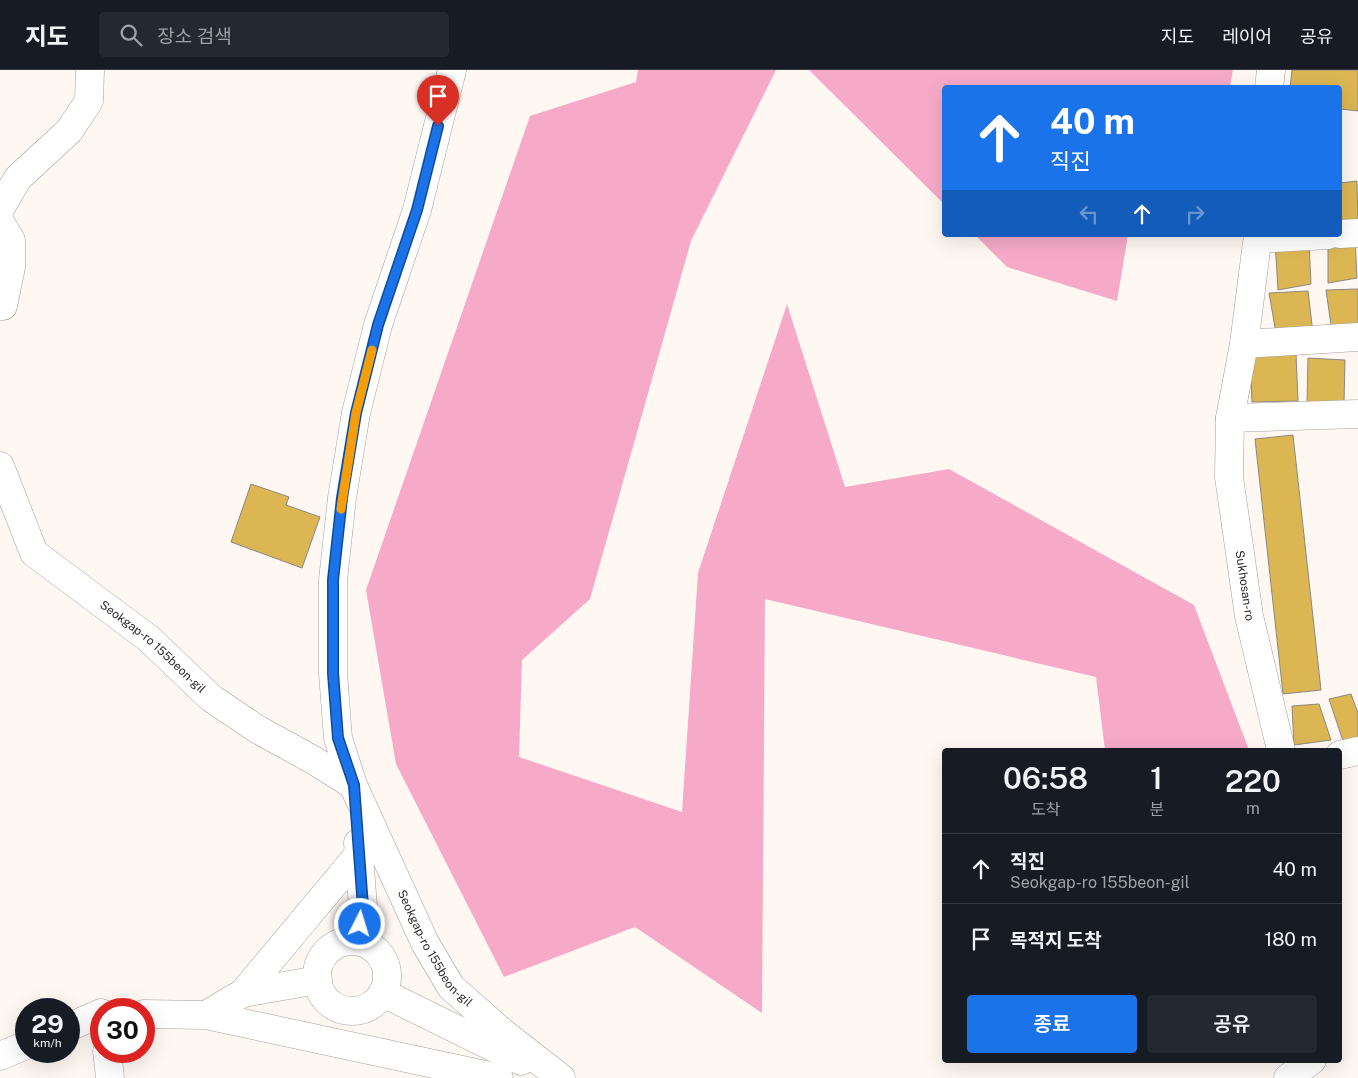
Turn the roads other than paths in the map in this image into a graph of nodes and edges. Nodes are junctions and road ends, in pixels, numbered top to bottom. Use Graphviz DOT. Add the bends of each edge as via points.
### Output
graph roads {
  1 [pos="90,70"];
  2 [pos="452,70"];
  3 [pos="1271,70"];
  4 [pos="1269,85"];
  5 [pos="0,209"];
  6 [pos="0,222"];
  7 [pos="1358,233"];
  8 [pos="1342,234"];
  9 [pos="1258,237"];
  10 [pos="0,306"];
  11 [pos="1358,337"];
  12 [pos="1244,344"];
  13 [pos="1358,414"];
  14 [pos="1230,418"];
  15 [pos="0,466"];
  16 [pos="1282,748"];
  17 [pos="1358,751"];
  18 [pos="1342,755"];
  19 [pos="354,785"];
  20 [pos="359,854"];
  21 [pos="358,941"];
  22 [pos="318,980"];
  23 [pos="243,993"];
  24 [pos="383,993"];
  25 [pos="155,1014"];
  26 [pos="206,1015"];
  27 [pos="15,1049"];
  28 [pos="0,1056"];
  29 [pos="108,1063"];
  30 [pos="1308,1063"];
  31 [pos="1318,1063"];
  32 [pos="110,1078"];
  33 [pos="499,1078"];
  34 [pos="556,1078"];
  35 [pos="561,1078"];
  36 [pos="1288,1078"];
  37 [pos="1321,1078"];
  1 -- 5 [label="street" via="88,101 69,131 18,178"];
  2 -- 19 [label="street, Seokgap-ro 155beon-gil" via="417,210 378,325 356,413 342,498 333,580 333,673 338,738"];
  3 -- 4 [label="street"];
  6 -- 10 [label="street" via="12,240 11,267 3,306"];
  7 -- 8 [label="street"];
  9 -- 12 [label="street, Sukhosan-ro"];
  11 -- 12 [label="street"];
  12 -- 14 [label="street, Sukhosan-ro"];
  13 -- 14 [label="street"];
  14 -- 16 [label="street, Sukhosan-ro" via="1230,477 1249,616"];
  15 -- 19 [label="street, Seokgap-ro 155beon-gil" via="34,553 148,638 211,698 257,729"];
  17 -- 18 [label="street"];
  19 -- 20 [label="street"];
  19 -- 35 [label="street, Seokgap-ro 155beon-gil" via="425,943 451,986 502,1032"];
  20 -- 21 [label="street" via="363,907"];
  20 -- 23 [label="street"];
  21 -- 22 [label="street" via="337,944 328,951 318,970"];
  21 -- 24 [label="street" via="375,949 381,956 387,974"];
  22 -- 23 [label="street"];
  22 -- 24 [label="street" via="327,1000 346,1010 367,1008"];
  23 -- 26 [label="street"];
  24 -- 34 [label="street"];
  25 -- 26 [label="street"];
  26 -- 33 [label="street"];
  27 -- 28 [label="street"];
  29 -- 32 [label="street"];
  30 -- 36 [label="street"];
  31 -- 37 [label="street"];
}
